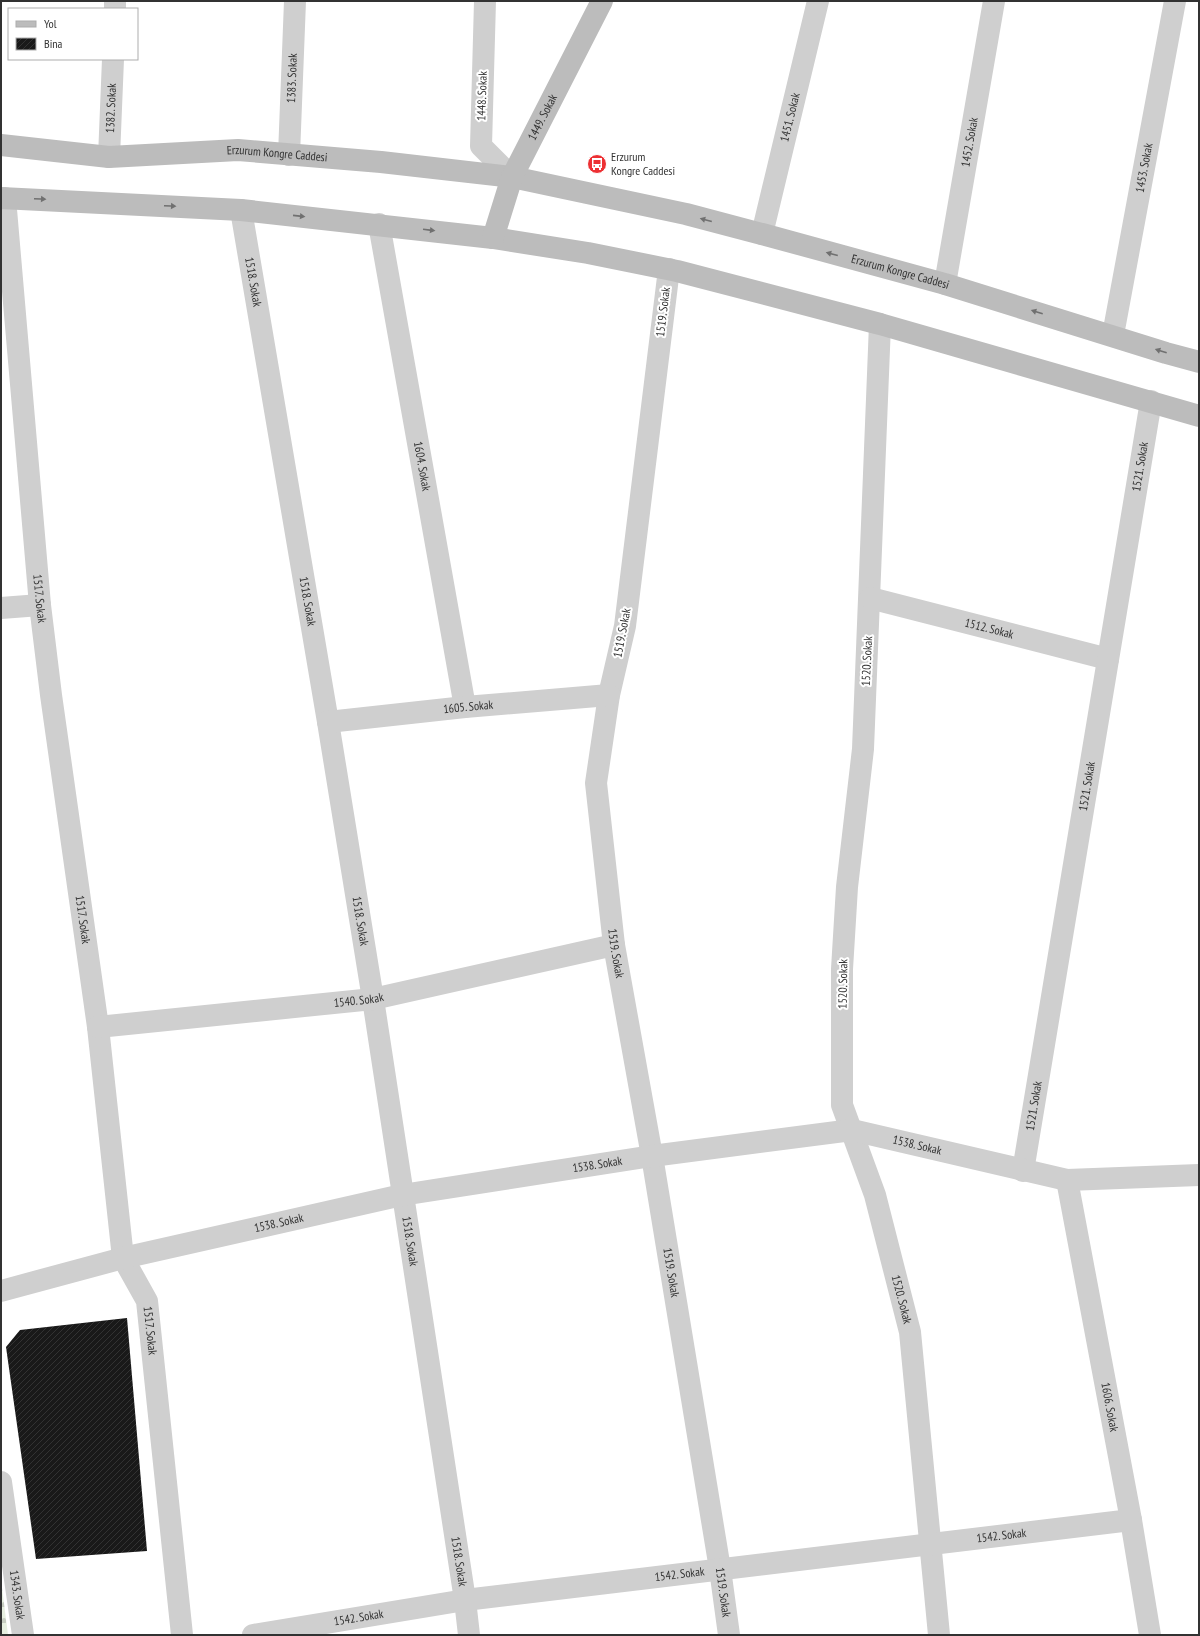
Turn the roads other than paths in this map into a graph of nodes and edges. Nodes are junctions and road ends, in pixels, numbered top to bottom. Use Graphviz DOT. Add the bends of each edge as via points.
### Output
graph roads {
  1 [pos="295,1"];
  2 [pos="485,1"];
  3 [pos="602,1"];
  4 [pos="818,1"];
  5 [pos="994,1"];
  6 [pos="1175,1"];
  7 [pos="112,60"];
  8 [pos="1,145"];
  9 [pos="289,154"];
  10 [pos="109,157"];
  11 [pos="512,177"];
  12 [pos="3,198"];
  13 [pos="241,210"];
  14 [pos="379,224"];
  15 [pos="762,234"];
  16 [pos="493,238"];
  17 [pos="668,269"];
  18 [pos="945,284"];
  19 [pos="880,324"];
  20 [pos="1113,336"];
  21 [pos="1199,362"];
  22 [pos="1151,401"];
  23 [pos="1199,416"];
  24 [pos="870,598"];
  25 [pos="40,605"];
  26 [pos="1,608"];
  27 [pos="1108,659"];
  28 [pos="609,696"];
  29 [pos="465,708"];
  30 [pos="328,722"];
  31 [pos="614,945"];
  32 [pos="373,999"];
  33 [pos="98,1027"];
  34 [pos="852,1130"];
  35 [pos="652,1156"];
  36 [pos="1023,1171"];
  37 [pos="1199,1175"];
  38 [pos="1067,1180"];
  39 [pos="402,1195"];
  40 [pos="123,1258"];
  41 [pos="1,1291"];
  42 [pos="1,1482"];
  43 [pos="1131,1520"];
  44 [pos="930,1543"];
  45 [pos="720,1569"];
  46 [pos="465,1600"];
  47 [pos="23,1635"];
  48 [pos="182,1635"];
  49 [pos="253,1635"];
  50 [pos="469,1635"];
  51 [pos="729,1635"];
  52 [pos="939,1635"];
  53 [pos="1150,1635"];
  1 -- 9 [label="street, 1383. Sokak"];
  2 -- 11 [label="street, 1448. Sokak" via="481,146"];
  3 -- 11 [label="main road, 1449. Sokak"];
  4 -- 15 [label="street, 1451. Sokak"];
  5 -- 18 [label="street, 1452. Sokak"];
  6 -- 20 [label="street, 1453. Sokak"];
  7 -- 10 [label="street, 1382. Sokak"];
  8 -- 10 [label="main road, Erzurum Kongre Caddesi"];
  9 -- 10 [label="main road, Erzurum Kongre Caddesi" via="238,150"];
  9 -- 11 [label="main road, Erzurum Kongre Caddesi"];
  15 -- 11 [label="main road, Erzurum Kongre Caddesi, one-way" via="686,214"];
  11 -- 16 [label="main road, 1449. Sokak"];
  12 -- 13 [label="main road, one-way"];
  12 -- 25 [label="street, 1517. Sokak"];
  13 -- 14 [label="main road, one-way"];
  13 -- 30 [label="street, 1518. Sokak"];
  14 -- 16 [label="main road, one-way"];
  14 -- 29 [label="street, 1604. Sokak"];
  18 -- 15 [label="main road, Erzurum Kongre Caddesi, one-way"];
  16 -- 17 [label="main road"];
  17 -- 19 [label="main road"];
  17 -- 28 [label="street, 1519. Sokak" via="625,626"];
  20 -- 18 [label="main road, Erzurum Kongre Caddesi, one-way"];
  19 -- 22 [label="main road"];
  19 -- 24 [label="street, 1520. Sokak"];
  21 -- 20 [label="main road, Erzurum Kongre Caddesi, one-way"];
  22 -- 23 [label="main road"];
  22 -- 27 [label="street, 1521. Sokak"];
  24 -- 27 [label="street, 1512. Sokak"];
  24 -- 34 [label="street, 1520. Sokak" via="863,749 847,887 842,969 842,1105"];
  25 -- 26 [label="street"];
  25 -- 33 [label="street, 1517. Sokak"];
  27 -- 36 [label="street, 1521. Sokak"];
  28 -- 29 [label="street, 1605. Sokak"];
  28 -- 31 [label="street, 1519. Sokak" via="596,783"];
  29 -- 30 [label="street, 1605. Sokak"];
  30 -- 32 [label="street, 1518. Sokak"];
  31 -- 32 [label="street, 1540. Sokak"];
  31 -- 35 [label="street, 1519. Sokak"];
  32 -- 33 [label="street, 1540. Sokak"];
  32 -- 39 [label="street, 1518. Sokak"];
  33 -- 40 [label="street, 1517. Sokak"];
  34 -- 35 [label="street, 1538. Sokak"];
  34 -- 36 [label="street, 1538. Sokak"];
  34 -- 44 [label="street, 1520. Sokak" via="875,1196 910,1332"];
  35 -- 39 [label="street, 1538. Sokak"];
  35 -- 45 [label="street, 1519. Sokak"];
  36 -- 38 [label="street, 1538. Sokak"];
  37 -- 38 [label="street, 1538. Sokak"];
  38 -- 43 [label="street, 1606. Sokak"];
  39 -- 40 [label="street, 1538. Sokak"];
  39 -- 46 [label="street, 1518. Sokak"];
  40 -- 41 [label="street, 1538. Sokak"];
  40 -- 48 [label="street, 1517. Sokak" via="148,1301"];
  42 -- 47 [label="street, 1343. Sokak"];
  43 -- 44 [label="street, 1542. Sokak"];
  43 -- 53 [label="street, 1606. Sokak"];
  44 -- 45 [label="street, 1542. Sokak"];
  44 -- 52 [label="street, 1520. Sokak"];
  45 -- 46 [label="street, 1542. Sokak"];
  45 -- 51 [label="street, 1519. Sokak"];
  46 -- 49 [label="street, 1542. Sokak"];
  46 -- 50 [label="street, 1518. Sokak"];
}
